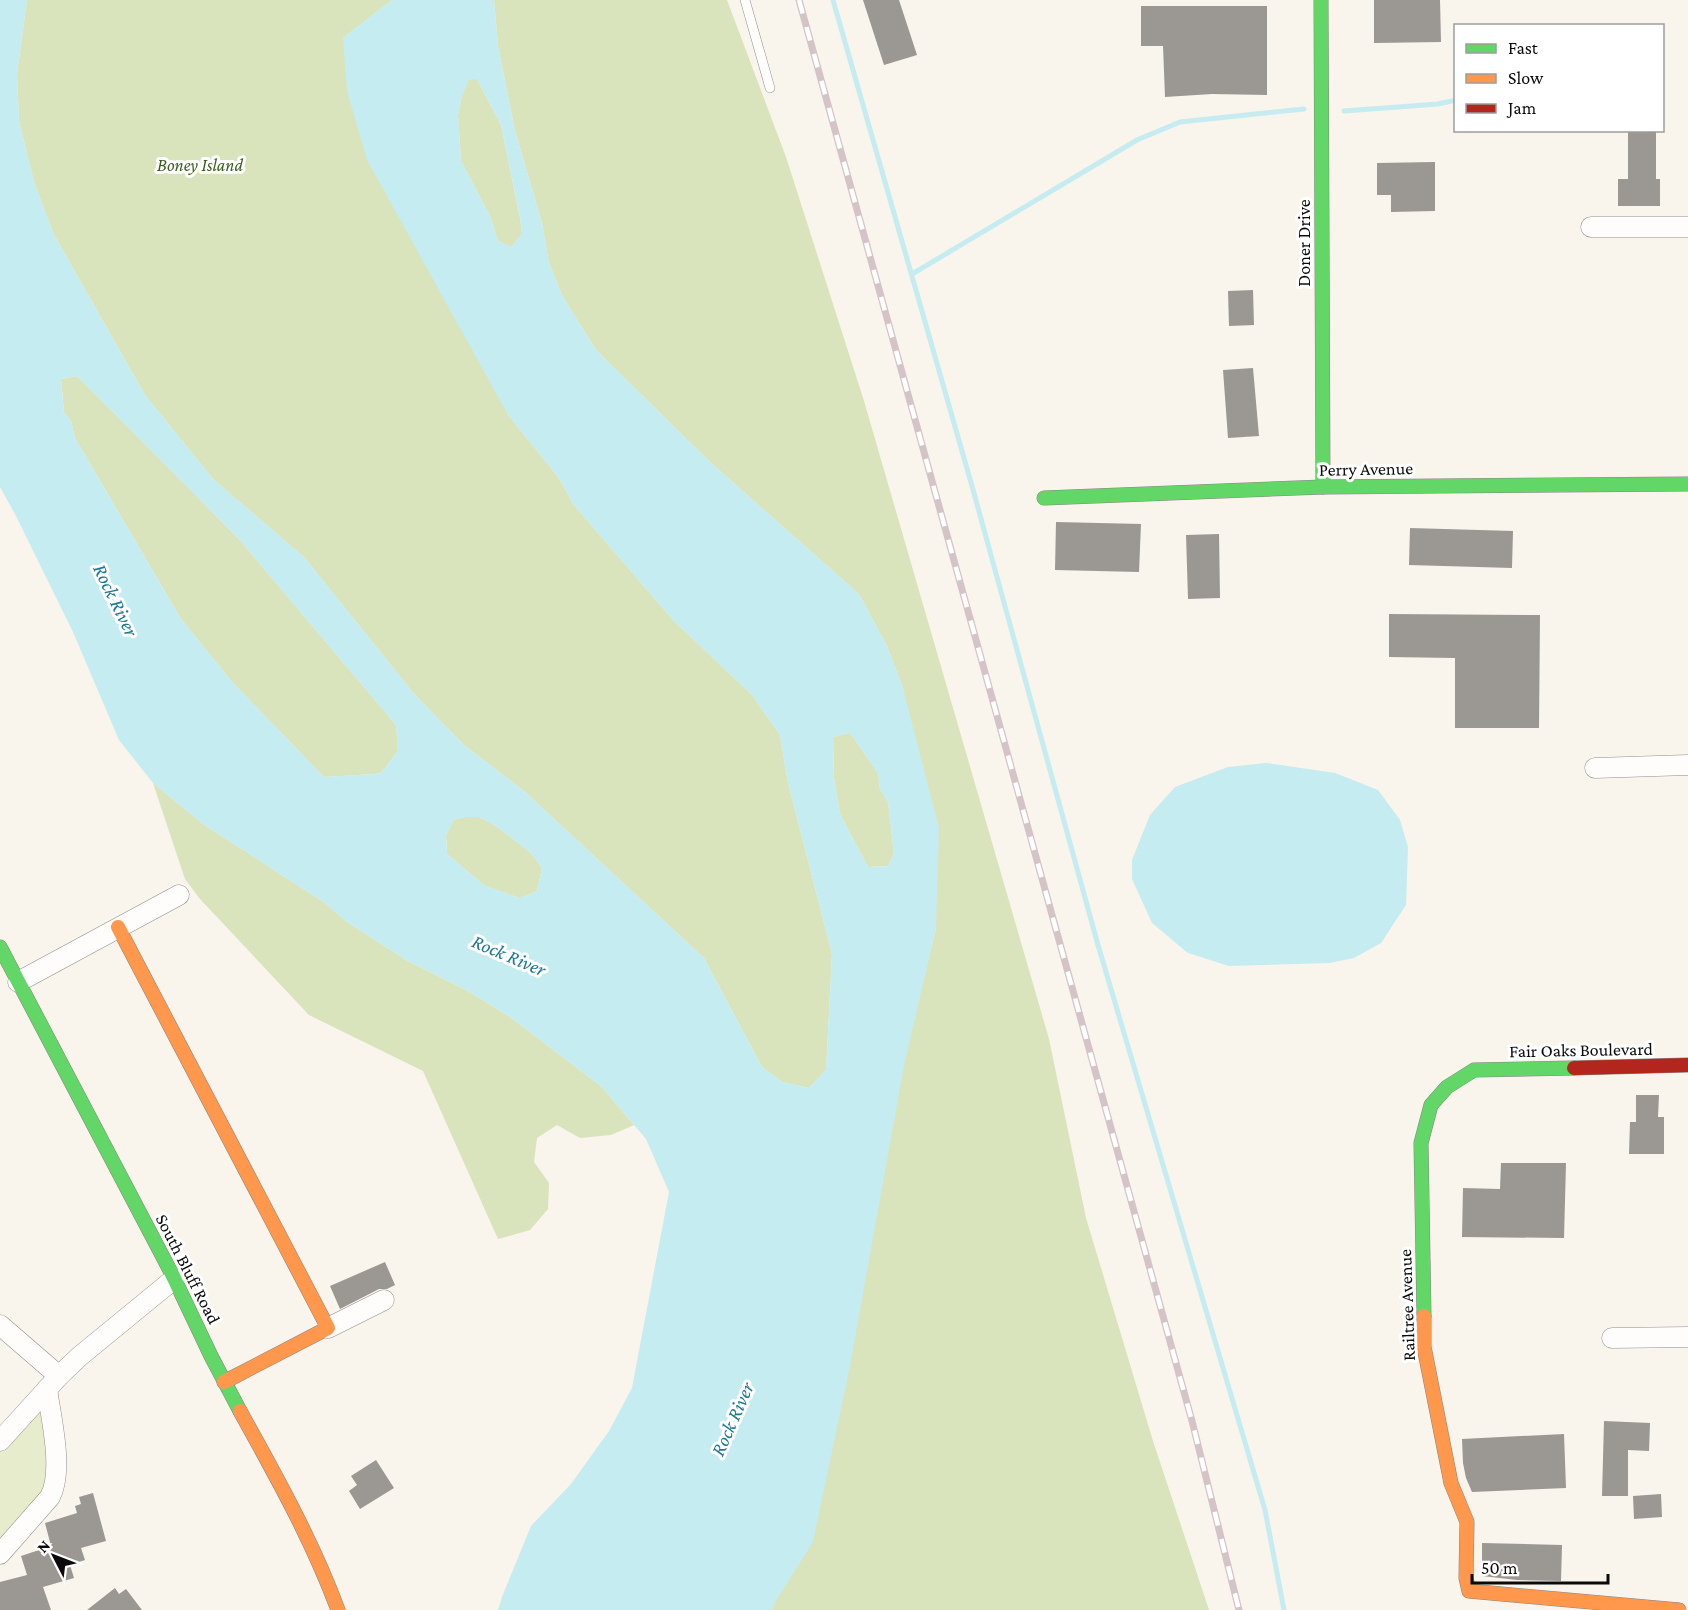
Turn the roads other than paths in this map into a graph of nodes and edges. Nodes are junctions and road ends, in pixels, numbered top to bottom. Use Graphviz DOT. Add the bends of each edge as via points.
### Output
graph roads {
  1 [pos="746,0"];
  2 [pos="1321,0"];
  3 [pos="770,88"];
  4 [pos="1591,226"];
  5 [pos="1688,227"];
  6 [pos="1688,484"];
  7 [pos="1323,487"];
  8 [pos="1044,498"];
  9 [pos="1688,765"];
  10 [pos="1595,768"];
  11 [pos="179,896"];
  12 [pos="118,927"];
  13 [pos="0,947"];
  14 [pos="18,982"];
  15 [pos="1688,1065"];
  16 [pos="1474,1070"];
  17 [pos="174,1279"];
  18 [pos="384,1300"];
  19 [pos="0,1325"];
  20 [pos="328,1328"];
  21 [pos="1688,1337"];
  22 [pos="1612,1338"];
  23 [pos="224,1382"];
  24 [pos="53,1383"];
  25 [pos="0,1441"];
  26 [pos="0,1554"];
  27 [pos="338,1610"];
  28 [pos="1679,1610"];
  1 -- 3 [label="lane"];
  2 -- 7 [label="street, Doner Drive"];
  4 -- 5 [label="street"];
  6 -- 7 [label="street, Perry Avenue"];
  7 -- 8 [label="street, Perry Avenue"];
  9 -- 10 [label="street"];
  11 -- 12 [label="street"];
  12 -- 14 [label="street"];
  12 -- 20 [label="street"];
  13 -- 14 [label="street, South Bluff Road"];
  14 -- 17 [label="street, South Bluff Road"];
  15 -- 16 [label="street, Fair Oaks Boulevard"];
  16 -- 28 [label="street, Railtree Avenue" via="1447,1087 1431,1105 1421,1143 1424,1347 1451,1483 1467,1522 1469,1590"];
  17 -- 23 [label="street, South Bluff Road"];
  17 -- 24 [label="street"];
  18 -- 20 [label="street"];
  19 -- 24 [label="street"];
  20 -- 23 [label="street"];
  21 -- 22 [label="street"];
  23 -- 27 [label="street, South Bluff Road" via="294,1507"];
  24 -- 25 [label="street"];
  24 -- 26 [label="street" via="54,1489"];
}
